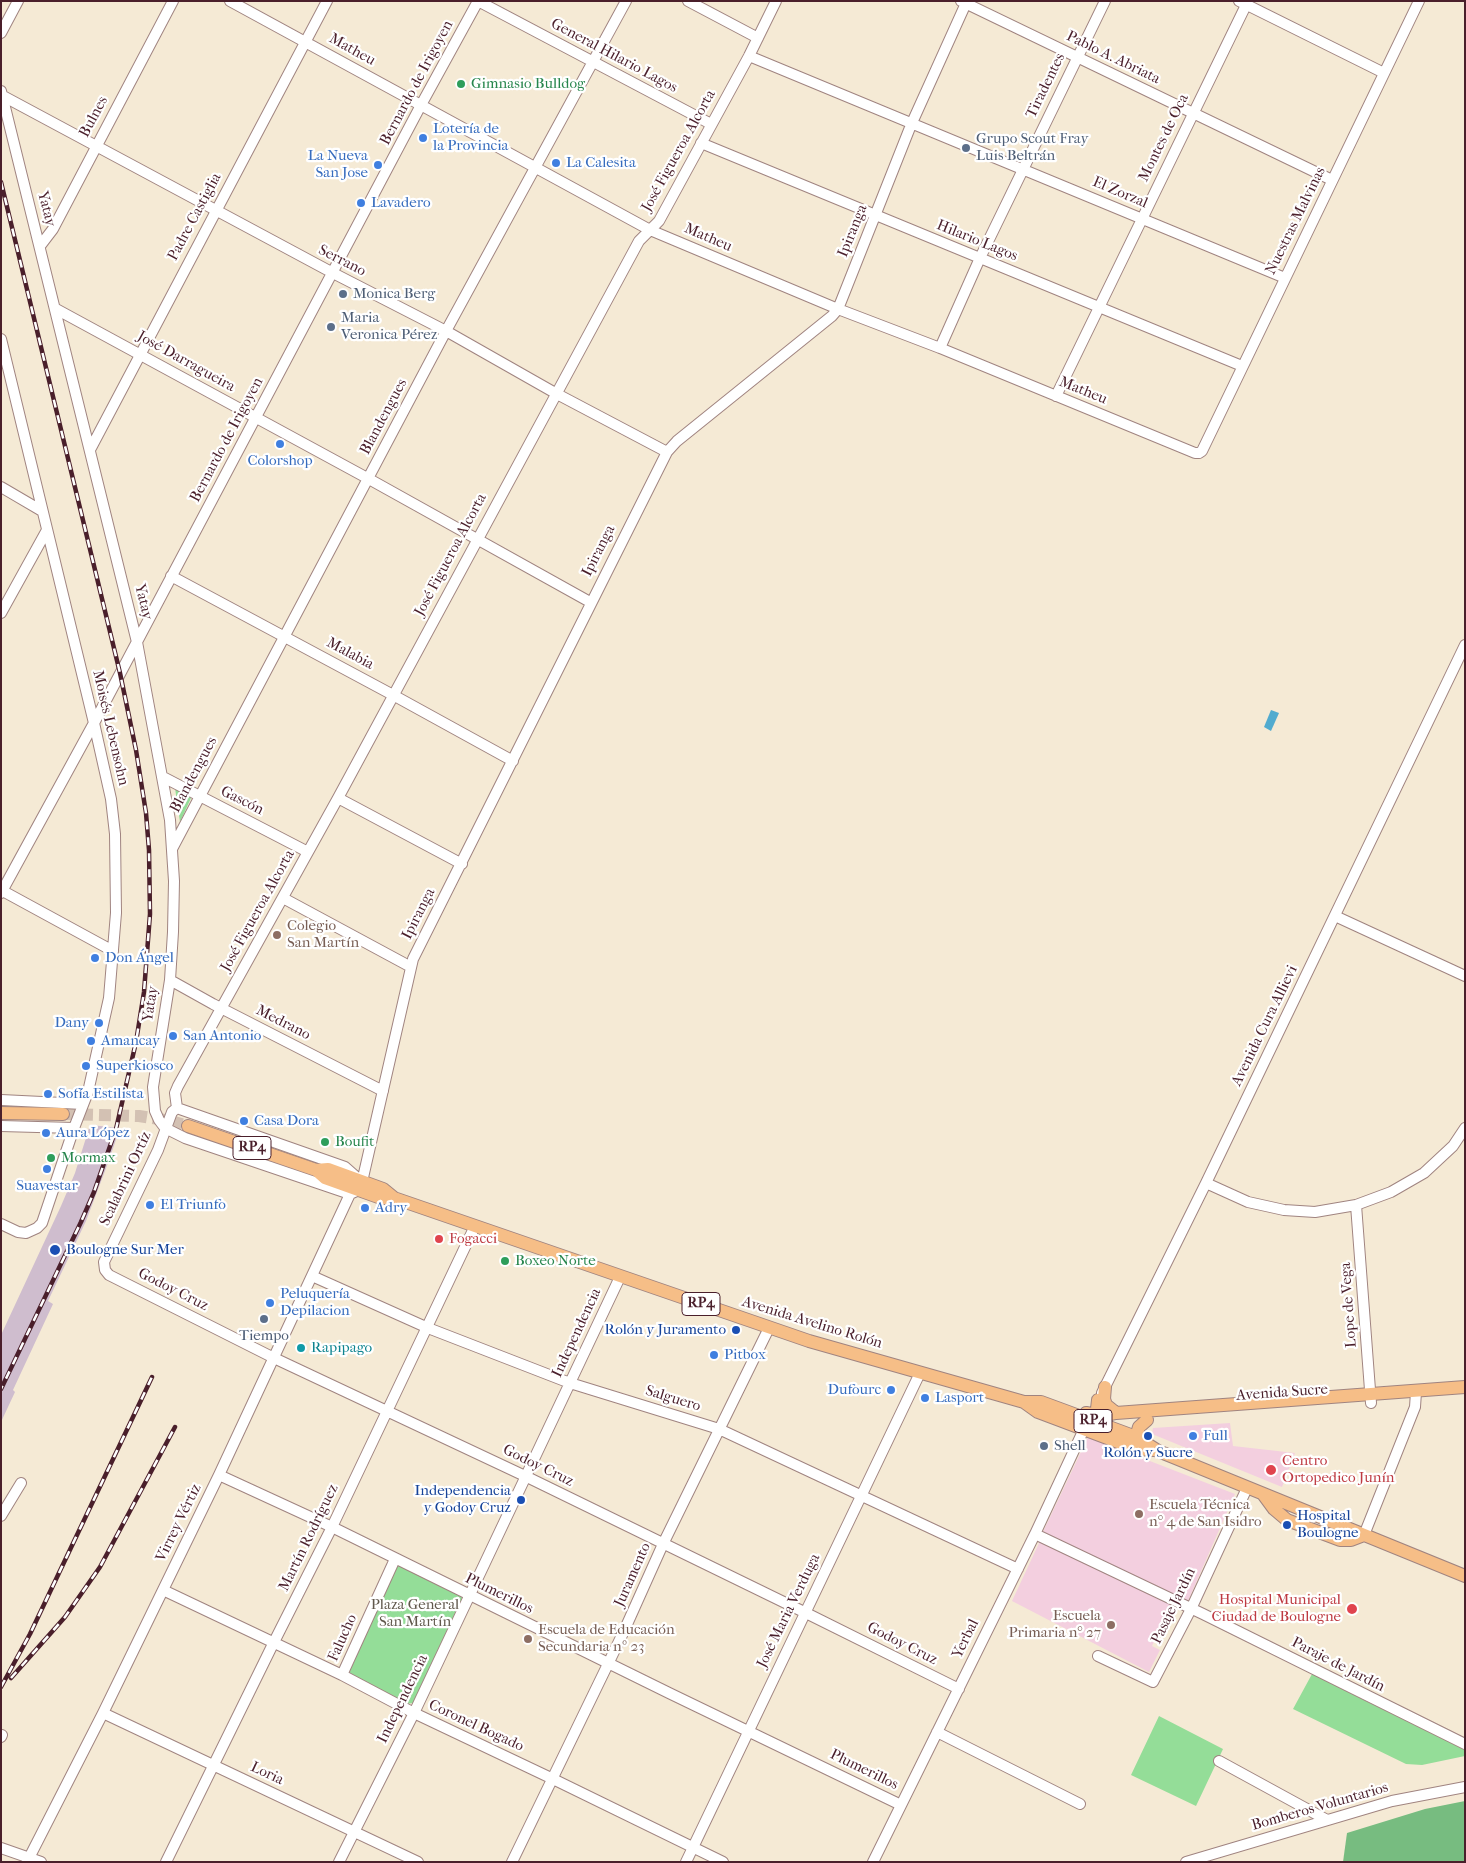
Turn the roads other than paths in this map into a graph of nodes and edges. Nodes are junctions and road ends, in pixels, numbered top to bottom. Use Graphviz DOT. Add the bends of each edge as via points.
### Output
graph roads {
  1 [pos="18,1"];
  2 [pos="173,1"];
  3 [pos="230,1"];
  4 [pos="327,1"];
  5 [pos="478,1"];
  6 [pos="626,1"];
  7 [pos="688,1"];
  8 [pos="776,1"];
  9 [pos="1105,1"];
  10 [pos="1419,1"];
  11 [pos="965,2"];
  12 [pos="1244,2"];
  13 [pos="1,33"];
  14 [pos="758,38"];
  15 [pos="305,42"];
  16 [pos="749,56"];
  17 [pos="1077,57"];
  18 [pos="593,62"];
  19 [pos="1384,73"];
  20 [pos="2,93"];
  21 [pos="421,106"];
  22 [pos="1193,113"];
  23 [pos="711,124"];
  24 [pos="912,125"];
  25 [pos="701,143"];
  26 [pos="95,147"];
  27 [pos="536,168"];
  28 [pos="1023,169"];
  29 [pos="1332,180"];
  30 [pos="215,211"];
  31 [pos="875,216"];
  32 [pos="1142,219"];
  33 [pos="650,230"];
  34 [pos="40,246"];
  35 [pos="980,258"];
  36 [pos="333,274"];
  37 [pos="1285,278"];
  38 [pos="1100,307"];
  39 [pos="56,309"];
  40 [pos="838,309"];
  41 [pos="446,331"];
  42 [pos="1,339"];
  43 [pos="940,348"];
  44 [pos="140,354"];
  45 [pos="1242,366"];
  46 [pos="556,394"];
  47 [pos="1056,396"];
  48 [pos="255,418"];
  49 [pos="91,448"];
  50 [pos="666,452"];
  51 [pos="1199,453"];
  52 [pos="369,479"];
  53 [pos="1,487"];
  54 [pos="42,510"];
  55 [pos="47,530"];
  56 [pos="476,540"];
  57 [pos="171,576"];
  58 [pos="590,602"];
  59 [pos="1,613"];
  60 [pos="285,636"];
  61 [pos="137,642"];
  62 [pos="1465,645"];
  63 [pos="393,694"];
  64 [pos="94,723"];
  65 [pos="513,761"];
  66 [pos="163,776"];
  67 [pos="200,796"];
  68 [pos="338,798"];
  69 [pos="172,848"];
  70 [pos="308,852"];
  71 [pos="462,864"];
  72 [pos="2,891"];
  73 [pos="283,898"];
  74 [pos="1335,916"];
  75 [pos="113,951"];
  76 [pos="411,967"];
  77 [pos="1465,976"];
  78 [pos="170,980"];
  79 [pos="222,1008"];
  80 [pos="383,1092"];
  81 [pos="4,1099"];
  82 [pos="83,1104"];
  83 [pos="177,1108"];
  84 [pos="1,1113"];
  85 [pos="63,1114"];
  86 [pos="1,1126"];
  87 [pos="188,1126"];
  88 [pos="74,1128"];
  89 [pos="165,1128"];
  90 [pos="1465,1128"];
  91 [pos="1206,1183"];
  92 [pos="357,1189"];
  93 [pos="1356,1205"];
  94 [pos="1,1224"];
  95 [pos="475,1226"];
  96 [pos="105,1270"];
  97 [pos="312,1276"];
  98 [pos="620,1277"];
  99 [pos="428,1328"];
  100 [pos="769,1328"];
  101 [pos="274,1358"];
  102 [pos="920,1373"];
  103 [pos="570,1383"];
  104 [pos="1105,1387"];
  105 [pos="1465,1387"];
  106 [pos="1465,1395"];
  107 [pos="1416,1396"];
  108 [pos="1371,1399"];
  109 [pos="1098,1400"];
  110 [pos="1024,1402"];
  111 [pos="387,1411"];
  112 [pos="1069,1412"];
  113 [pos="1084,1413"];
  114 [pos="1116,1413"];
  115 [pos="1102,1416"];
  116 [pos="1147,1420"];
  117 [pos="719,1429"];
  118 [pos="1084,1429"];
  119 [pos="1136,1437"];
  120 [pos="1158,1451"];
  121 [pos="219,1475"];
  122 [pos="525,1476"];
  123 [pos="21,1482"];
  124 [pos="1248,1488"];
  125 [pos="862,1496"];
  126 [pos="1,1516"];
  127 [pos="332,1527"];
  128 [pos="1035,1534"];
  129 [pos="1364,1535"];
  130 [pos="663,1544"];
  131 [pos="395,1558"];
  132 [pos="1018,1569"];
  133 [pos="1465,1576"];
  134 [pos="163,1590"];
  135 [pos="469,1596"];
  136 [pos="1191,1608"];
  137 [pos="804,1612"];
  138 [pos="273,1644"];
  139 [pos="1098,1656"];
  140 [pos="608,1663"];
  141 [pos="342,1675"];
  142 [pos="959,1689"];
  143 [pos="103,1713"];
  144 [pos="414,1713"];
  145 [pos="749,1732"];
  146 [pos="937,1732"];
  147 [pos="1465,1744"];
  148 [pos="1219,1761"];
  149 [pos="213,1765"];
  150 [pos="553,1779"];
  151 [pos="1465,1787"];
  152 [pos="901,1804"];
  153 [pos="1080,1804"];
  154 [pos="1327,1820"];
  155 [pos="354,1832"];
  156 [pos="693,1847"];
  157 [pos="1,1848"];
  158 [pos="28,1859"];
  159 [pos="41,1862"];
  160 [pos="166,1862"];
  161 [pos="339,1862"];
  162 [pos="418,1862"];
  163 [pos="512,1862"];
  164 [pos="686,1862"];
  165 [pos="723,1862"];
  166 [pos="873,1862"];
  167 [pos="1186,1862"];
  1 -- 13 [label="street"];
  2 -- 26 [label="street, Bulnes"];
  3 -- 15 [label="street, Matheu"];
  4 -- 15 [label="street, Padre Castiglia"];
  5 -- 18 [label="street, General Hilario Lagos"];
  5 -- 21 [label="street, Bernardo de Irigoyen"];
  6 -- 18 [label="street, Blandengues"];
  7 -- 14 [label="street"];
  8 -- 14 [label="street, José Figueroa Alcorta"];
  9 -- 17 [label="street, Tiradentes"];
  10 -- 19 [label="street, Nuestras Malvinas"];
  11 -- 17 [label="street, Pablo A. Abriata"];
  11 -- 24 [label="street, Ipiranga"];
  12 -- 19 [label="street"];
  12 -- 22 [label="street, Montes de Oca"];
  14 -- 16 [label="street, José Figueroa Alcorta"];
  15 -- 21 [label="street, Matheu"];
  15 -- 30 [label="street, Padre Castiglia"];
  16 -- 23 [label="street, José Figueroa Alcorta"];
  16 -- 24 [label="street, El Zorzal"];
  17 -- 22 [label="street, Pablo A. Abriata"];
  17 -- 28 [label="street, Tiradentes"];
  18 -- 23 [label="street, General Hilario Lagos"];
  18 -- 27 [label="street, Blandengues"];
  19 -- 29 [label="street, Nuestras Malvinas"];
  20 -- 26 [label="street, Serrano"];
  20 -- 34 [label="street, Yatay"];
  21 -- 27 [label="street, Matheu"];
  21 -- 36 [label="street, Bernardo de Irigoyen"];
  22 -- 29 [label="street, Pablo A. Abriata"];
  22 -- 32 [label="street, Montes de Oca"];
  23 -- 25 [label="street, José Figueroa Alcorta"];
  24 -- 28 [label="street, El Zorzal"];
  24 -- 31 [label="street, Ipiranga"];
  25 -- 31 [label="street, Hilario Lagos"];
  25 -- 33 [label="street, José Figueroa Alcorta" via="659,221"];
  26 -- 30 [label="street, Serrano"];
  26 -- 34 [label="street, Bulnes" via="53,229"];
  27 -- 33 [label="street, Matheu"];
  27 -- 41 [label="street, Blandengues"];
  28 -- 32 [label="street, El Zorzal"];
  28 -- 35 [label="street, Tiradentes"];
  29 -- 37 [label="street, Nuestras Malvinas"];
  30 -- 36 [label="street, Serrano"];
  30 -- 44 [label="street, Padre Castiglia"];
  31 -- 35 [label="street, Hilario Lagos"];
  31 -- 40 [label="street, Ipiranga"];
  32 -- 37 [label="street, El Zorzal"];
  32 -- 38 [label="street, Montes de Oca"];
  33 -- 40 [label="street, Matheu"];
  33 -- 46 [label="street, José Figueroa Alcorta" via="639,241"];
  34 -- 39 [label="street, Yatay"];
  35 -- 38 [label="street, Hilario Lagos"];
  35 -- 43 [label="street, Tiradentes"];
  36 -- 41 [label="street, Serrano"];
  36 -- 48 [label="street, Bernardo de Irigoyen"];
  37 -- 45 [label="street, Nuestras Malvinas"];
  38 -- 45 [label="street, Hilario Lagos"];
  38 -- 47 [label="street, Montes de Oca"];
  39 -- 44 [label="street, José Darragueira"];
  39 -- 49 [label="street, Yatay"];
  40 -- 43 [label="street, Matheu"];
  40 -- 50 [label="street, Ipiranga"];
  41 -- 46 [label="street, Serrano"];
  41 -- 52 [label="street, Blandengues"];
  42 -- 54 [label="street, Moisés Lebensohn"];
  43 -- 47 [label="street, Matheu"];
  44 -- 48 [label="street, José Darragueira"];
  44 -- 49 [label="street, Padre Castiglia"];
  45 -- 51 [label="street, Nuestras Malvinas"];
  46 -- 50 [label="street, Serrano"];
  46 -- 56 [label="street, José Figueroa Alcorta"];
  47 -- 51 [label="street, Matheu"];
  48 -- 52 [label="street, José Darragueira"];
  48 -- 57 [label="street, Bernardo de Irigoyen"];
  49 -- 61 [label="street, Yatay"];
  50 -- 58 [label="street, Ipiranga"];
  52 -- 56 [label="street, José Darragueira"];
  52 -- 60 [label="street, Blandengues"];
  53 -- 54 [label="street"];
  54 -- 55 [label="street, Moisés Lebensohn"];
  55 -- 59 [label="street"];
  55 -- 64 [label="street, Moisés Lebensohn"];
  56 -- 58 [label="street, José Darragueira"];
  56 -- 63 [label="street, José Figueroa Alcorta"];
  57 -- 60 [label="street, Malabia"];
  57 -- 61 [label="street, Bernardo de Irigoyen"];
  58 -- 65 [label="street, Ipiranga"];
  60 -- 63 [label="street, Malabia"];
  60 -- 67 [label="street, Blandengues"];
  61 -- 64 [label="street, Bernardo de Irigoyen"];
  61 -- 66 [label="street, Yatay"];
  62 -- 74 [label="street, Avenida Cura Allievi"];
  63 -- 65 [label="street, Malabia"];
  63 -- 68 [label="street, José Figueroa Alcorta"];
  64 -- 72 [label="street, Bernardo de Irigoyen"];
  64 -- 75 [label="street, Moisés Lebensohn" via="111,799 115,834"];
  65 -- 71 [label="street, Ipiranga"];
  66 -- 67 [label="street, Gascón"];
  66 -- 69 [label="street, Yatay"];
  67 -- 69 [label="street, Blandengues"];
  67 -- 70 [label="street, Gascón"];
  68 -- 70 [label="street, José Figueroa Alcorta"];
  68 -- 71 [label="street"];
  69 -- 78 [label="street, Yatay"];
  70 -- 73 [label="street, José Figueroa Alcorta"];
  71 -- 76 [label="street, Ipiranga"];
  72 -- 75 [label="street"];
  73 -- 76 [label="street"];
  73 -- 79 [label="street, José Figueroa Alcorta"];
  74 -- 77 [label="street"];
  74 -- 91 [label="street, Avenida Cura Allievi"];
  75 -- 82 [label="street, Moisés Lebensohn" via="109,998"];
  76 -- 80 [label="street, Ipiranga"];
  78 -- 79 [label="street, Medrano"];
  78 -- 89 [label="street, Yatay" via="153,1095 155,1110"];
  79 -- 80 [label="street, Medrano"];
  79 -- 83 [label="street, José Figueroa Alcorta" via="175,1093"];
  80 -- 92 [label="street, Ipiranga"];
  81 -- 82 [label="street"];
  82 -- 88 [label="street, Moisés Lebensohn"];
  83 -- 89 [label="street, José Figueroa Alcorta"];
  83 -- 92 [label="street, Avenida Avelino Rolón" via="345,1168"];
  84 -- 85 [label="main road"];
  86 -- 88 [label="street"];
  87 -- 92 [label="main road, Avenida Avelino Rolón / RP4" via="316,1170 325,1178"];
  88 -- 94 [label="street, Moisés Lebensohn" via="42,1223 26,1234"];
  89 -- 92 [label="street, Avenida Avelino Rolón" via="185,1138"];
  89 -- 96 [label="street, Scalabrini Ortíz" via="158,1150 104,1262"];
  90 -- 93 [label="street" via="1453,1146 1424,1173 1391,1192"];
  91 -- 93 [label="street" via="1248,1202 1284,1210 1315,1212"];
  91 -- 104 [label="street, Avenida Cura Allievi"];
  92 -- 95 [label="main road, Avenida Avelino Rolón / RP4"];
  92 -- 97 [label="street, Virrey Vértiz"];
  93 -- 108 [label="street, Lope de Vega"];
  95 -- 98 [label="main road, Avenida Avelino Rolón / RP4"];
  95 -- 99 [label="street, Martín Rodríguez"];
  96 -- 101 [label="street, Godoy Cruz" via="109,1275"];
  97 -- 99 [label="street, Salguero"];
  97 -- 101 [label="street, Virrey Vértiz"];
  98 -- 100 [label="main road, Avenida Avelino Rolón / RP4"];
  98 -- 103 [label="street, Independencia"];
  99 -- 103 [label="street, Salguero"];
  99 -- 111 [label="street, Martín Rodríguez"];
  100 -- 102 [label="main road, Avenida Avelino Rolón / RP4"];
  100 -- 117 [label="street, Juramento"];
  101 -- 111 [label="street, Godoy Cruz"];
  101 -- 121 [label="street, Virrey Vértiz"];
  102 -- 110 [label="main road, Avenida Avelino Rolón / RP4"];
  102 -- 125 [label="street, José Maria Verduga"];
  103 -- 117 [label="street, Salguero"];
  103 -- 122 [label="street, Independencia"];
  104 -- 109 [label="street, Avenida Cura Allievi"];
  104 -- 114 [label="main road" via="1106,1405"];
  105 -- 107 [label="main road, Avenida Sucre"];
  106 -- 107 [label="main road, Avenida Sucre"];
  107 -- 108 [label="main road, Avenida Sucre"];
  107 -- 129 [label="street"];
  108 -- 114 [label="main road, Avenida Sucre"];
  108 -- 116 [label="main road, Avenida Sucre"];
  109 -- 113 [label="street, Avenida Cura Allievi"];
  109 -- 115 [label="main road" via="1097,1409"];
  110 -- 112 [label="main road, Avenida Avelino Rolón / RP4" via="1041,1402"];
  110 -- 118 [label="main road, Avenida Avelino Rolón / RP4" via="1038,1412"];
  111 -- 122 [label="street, Godoy Cruz"];
  111 -- 127 [label="street, Martín Rodríguez"];
  112 -- 113 [label="main road, Avenida Sucre"];
  112 -- 119 [label="main road, Avenida Avelino Rolón / RP4"];
  113 -- 115 [label="main road, Avenida Sucre"];
  114 -- 115 [label="main road, Avenida Sucre"];
  115 -- 116 [label="main road, Avenida Sucre" via="1122,1421"];
  116 -- 119 [label="main road" via="1139,1427"];
  117 -- 125 [label="street, Salguero"];
  117 -- 130 [label="street, Juramento"];
  118 -- 120 [label="main road, Avenida Avelino Rolón / RP4" via="1136,1449"];
  118 -- 128 [label="street, Yerbal"];
  119 -- 120 [label="main road, Avenida Avelino Rolón / RP4"];
  120 -- 124 [label="main road, Avenida Avelino Rolón / RP4"];
  121 -- 127 [label="street, Plumerillos"];
  121 -- 134 [label="street, Virrey Vértiz"];
  122 -- 130 [label="street, Godoy Cruz"];
  122 -- 135 [label="street, Independencia"];
  123 -- 126 [label="street"];
  124 -- 129 [label="main road, Avenida Avelino Rolón / RP4"];
  124 -- 136 [label="street, Pasaje Jardín"];
  125 -- 132 [label="street, Salguero"];
  125 -- 137 [label="street, José Maria Verduga"];
  127 -- 131 [label="street, Plumerillos"];
  127 -- 138 [label="street, Martín Rodríguez"];
  128 -- 132 [label="street, Yerbal"];
  128 -- 136 [label="street, Paraje de Jardín"];
  129 -- 133 [label="main road, Avenida Avelino Rolón / RP4"];
  130 -- 137 [label="street, Godoy Cruz"];
  130 -- 140 [label="street, Juramento"];
  131 -- 135 [label="street, Plumerillos"];
  131 -- 141 [label="street, Falucho"];
  132 -- 142 [label="street, Yerbal"];
  134 -- 138 [label="street, Coronel Bogado"];
  134 -- 143 [label="street, Virrey Vértiz"];
  135 -- 140 [label="street, Plumerillos"];
  135 -- 144 [label="street, Independencia"];
  136 -- 139 [label="street, Pasaje Jardín" via="1153,1682"];
  136 -- 147 [label="street, Paraje de Jardín"];
  137 -- 142 [label="street, Godoy Cruz"];
  137 -- 145 [label="street, José Maria Verduga"];
  138 -- 141 [label="street, Coronel Bogado"];
  138 -- 149 [label="street, Martín Rodríguez"];
  140 -- 145 [label="street, Plumerillos"];
  140 -- 150 [label="street, Juramento"];
  141 -- 144 [label="street, Coronel Bogado"];
  142 -- 146 [label="street, Yerbal"];
  143 -- 149 [label="street, Loria"];
  143 -- 158 [label="street, Virrey Vértiz"];
  144 -- 150 [label="street, Coronel Bogado"];
  144 -- 155 [label="street, Independencia"];
  145 -- 152 [label="street, Plumerillos"];
  145 -- 156 [label="street, José Maria Verduga"];
  146 -- 152 [label="street, Yerbal"];
  146 -- 153 [label="street"];
  148 -- 154 [label="street"];
  149 -- 155 [label="street, Loria"];
  149 -- 160 [label="street, Martín Rodríguez"];
  150 -- 156 [label="street, Coronel Bogado"];
  150 -- 163 [label="street, Juramento"];
  151 -- 154 [label="street, Bomberos Voluntarios" via="1392,1801"];
  152 -- 166 [label="street, Yerbal"];
  154 -- 167 [label="street, Bomberos Voluntarios"];
  155 -- 161 [label="street, Independencia"];
  155 -- 162 [label="street, Loria"];
  156 -- 164 [label="street, José Maria Verduga"];
  156 -- 165 [label="street, Coronel Bogado"];
  157 -- 158 [label="street"];
  158 -- 159 [label="street"];
}
